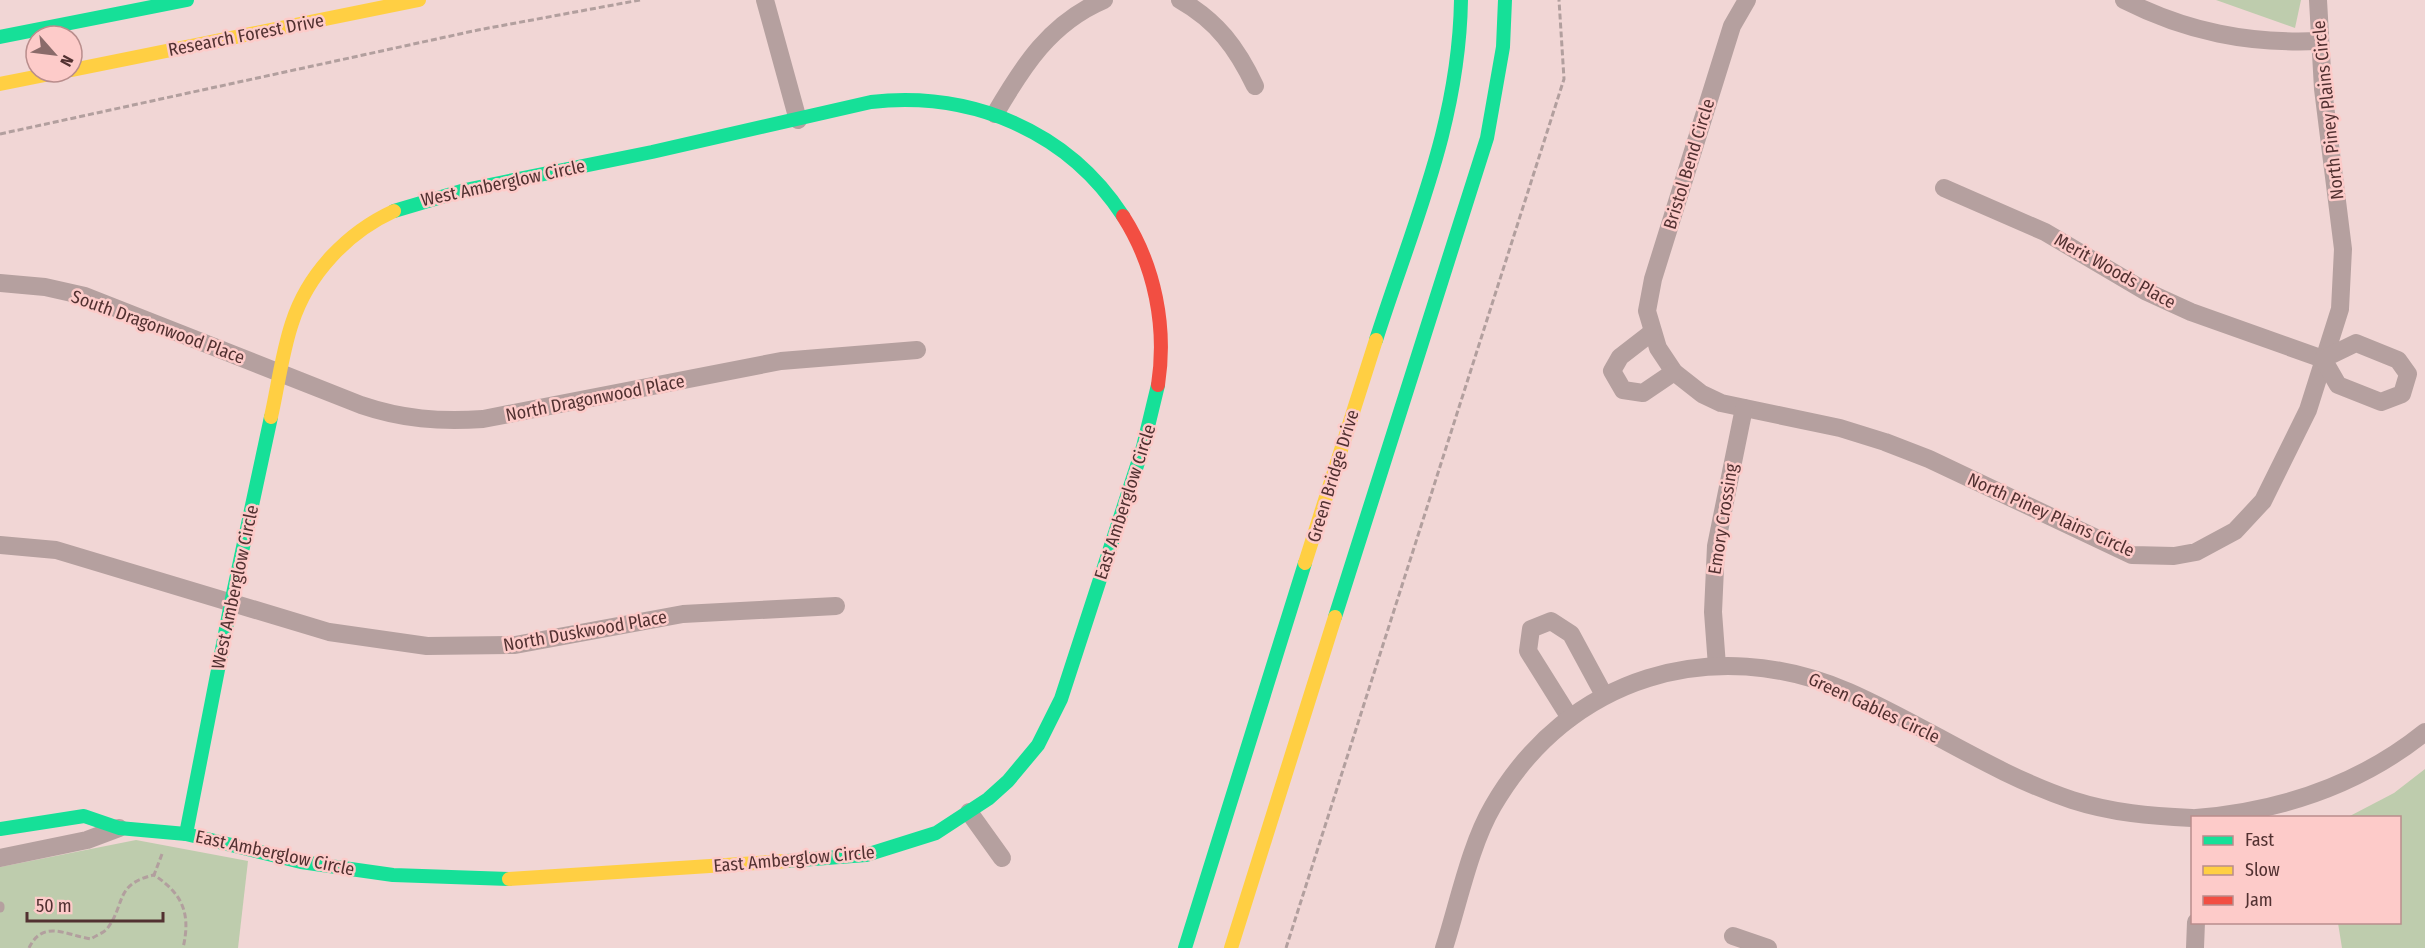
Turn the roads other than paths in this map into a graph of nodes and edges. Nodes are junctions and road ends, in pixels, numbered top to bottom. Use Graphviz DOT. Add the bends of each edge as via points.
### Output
graph roads {
  1 [pos="188,0"];
  2 [pos="419,0"];
  3 [pos="765,0"];
  4 [pos="1104,0"];
  5 [pos="1180,0"];
  6 [pos="1461,0"];
  7 [pos="1505,0"];
  8 [pos="1747,0"];
  9 [pos="2124,0"];
  10 [pos="2318,0"];
  11 [pos="0,37"];
  12 [pos="2319,41"];
  13 [pos="84,68"];
  14 [pos="24,79"];
  15 [pos="0,84"];
  16 [pos="1255,86"];
  17 [pos="995,114"];
  18 [pos="798,120"];
  19 [pos="1944,188"];
  20 [pos="0,284"];
  21 [pos="1651,333"];
  22 [pos="917,350"];
  23 [pos="2323,359"];
  24 [pos="1674,372"];
  25 [pos="280,373"];
  26 [pos="1743,408"];
  27 [pos="0,545"];
  28 [pos="231,603"];
  29 [pos="836,606"];
  30 [pos="1717,666"];
  31 [pos="1604,695"];
  32 [pos="1570,718"];
  33 [pos="2425,732"];
  34 [pos="969,812"];
  35 [pos="2208,816"];
  36 [pos="2191,818"];
  37 [pos="119,828"];
  38 [pos="0,830"];
  39 [pos="186,834"];
  40 [pos="0,858"];
  41 [pos="1002,858"];
  42 [pos="2196,924"];
  43 [pos="1733,936"];
  44 [pos="1185,948"];
  45 [pos="1231,948"];
  46 [pos="1444,948"];
  47 [pos="1768,948"];
  48 [pos="2195,948"];
  1 -- 11 [label="street"];
  2 -- 13 [label="street, Research Forest Drive"];
  3 -- 18 [label="street"];
  4 -- 17 [label="street" via="1066,21 1040,44"];
  5 -- 16 [label="street" via="1223,31"];
  6 -- 44 [label="street, Green Bridge Drive" via="1456,71 1438,152 1377,334"];
  7 -- 45 [label="street" via="1500,78 1480,164"];
  8 -- 21 [label="street, Bristol Bend Circle" via="1732,26 1653,279 1647,311"];
  9 -- 12 [label="street" via="2171,22 2218,35 2264,42"];
  10 -- 12 [label="street, North Piney Plains Circle"];
  12 -- 23 [label="street, North Piney Plains Circle" via="2343,249 2340,309"];
  14 -- 15 [label="street"];
  17 -- 18 [label="street, West Amberglow Circle" via="950,102 900,99 870,102"];
  17 -- 34 [label="street, East Amberglow Circle" via="1057,146 1113,201 1150,271 1160,322 1161,357 1150,426 1061,699 1049,727 1026,761"];
  18 -- 25 [label="street, West Amberglow Circle" via="421,198 382,215 341,244 313,279 292,322"];
  19 -- 23 [label="street, Merit Woods Place" via="2025,222 2145,291 2190,312"];
  20 -- 25 [label="street, South Dragonwood Place" via="45,287 85,296"];
  21 -- 24 [label="street, Bristol Bend Circle"];
  21 -- 24 [label="street" via="1620,357 1612,371 1623,390 1643,393"];
  22 -- 25 [label="street, North Dragonwood Place" via="781,361 483,419 442,422 380,411"];
  23 -- 26 [label="street, North Piney Plains Circle" via="2308,410 2264,501 2250,518 2217,543 2174,556 2132,555 1885,442 1840,428"];
  24 -- 26 [label="street, Bristol Bend Circle" via="1702,394"];
  25 -- 28 [label="street, West Amberglow Circle"];
  26 -- 30 [label="street, Emory Crossing" via="1716,546 1713,604"];
  27 -- 28 [label="street, North Duskwood Place" via="56,550"];
  28 -- 29 [label="street, North Duskwood Place" via="329,632 427,646 515,645 683,614"];
  28 -- 39 [label="street, West Amberglow Circle"];
  30 -- 31 [label="street, Green Gables Circle" via="1650,676"];
  30 -- 36 [label="street, Green Gables Circle" via="1785,670 1849,692 2035,786 2071,800 2129,813"];
  31 -- 32 [label="street, Green Gables Circle"];
  31 -- 32 [label="street" via="1571,634 1551,621 1531,629 1528,651"];
  32 -- 46 [label="street, Green Gables Circle" via="1528,756 1491,809"];
  33 -- 35 [label="street, Green Gables Circle" via="2369,771 2327,791 2279,806"];
  34 -- 39 [label="street, East Amberglow Circle" via="936,833 866,855 524,879 393,875 337,868"];
  34 -- 41 [label="street"];
  37 -- 38 [label="street, East Amberglow Circle" via="84,816"];
  37 -- 39 [label="street, East Amberglow Circle"];
  37 -- 40 [label="street, East Amberglow Circle" via="87,840"];
  42 -- 48 [label="street"];
  43 -- 47 [label="street"];
}
